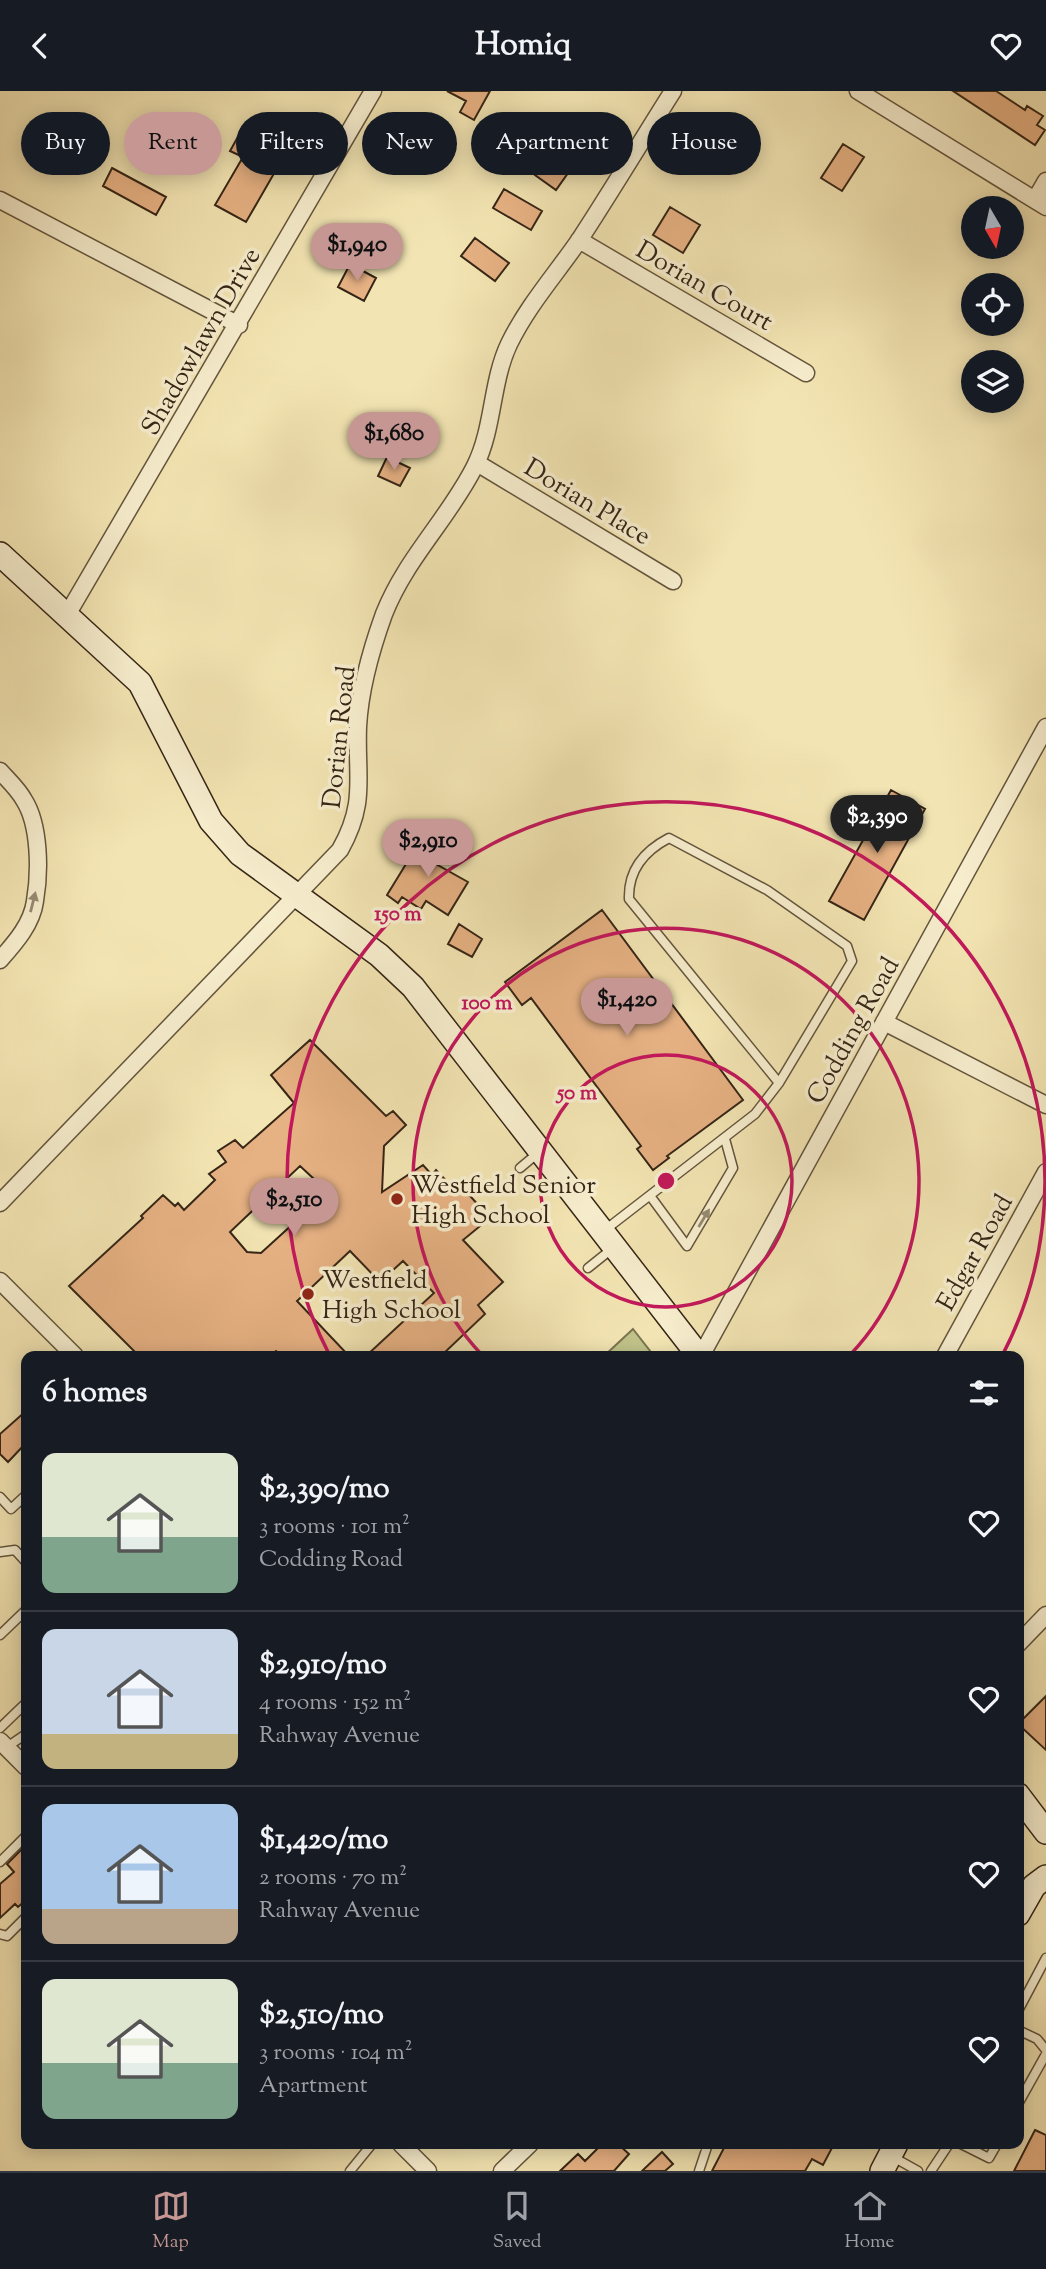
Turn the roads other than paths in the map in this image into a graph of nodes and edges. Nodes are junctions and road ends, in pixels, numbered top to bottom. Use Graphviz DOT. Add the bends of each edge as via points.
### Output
graph roads {
  1 [pos="373,91"];
  2 [pos="673,91"];
  3 [pos="858,91"];
  4 [pos="1046,181"];
  5 [pos="0,200"];
  6 [pos="1041,203"];
  7 [pos="579,240"];
  8 [pos="239,325"];
  9 [pos="806,373"];
  10 [pos="477,463"];
  11 [pos="0,555"];
  12 [pos="673,582"];
  13 [pos="68,615"];
  14 [pos="1046,727"];
  15 [pos="0,771"];
  16 [pos="297,895"];
  17 [pos="0,960"];
  18 [pos="884,1022"];
  19 [pos="779,1083"];
  20 [pos="1046,1105"];
  21 [pos="725,1139"];
  22 [pos="540,1151"];
  23 [pos="520,1168"];
  24 [pos="1046,1172"];
  25 [pos="651,1198"];
  26 [pos="0,1203"];
  27 [pos="609,1240"];
  28 [pos="588,1268"];
  29 [pos="0,1280"];
  30 [pos="70,1351"];
  31 [pos="696,1351"];
  32 [pos="703,1351"];
  33 [pos="948,1351"];
  34 [pos="0,1497"];
  35 [pos="21,1500"];
  36 [pos="0,1552"];
  37 [pos="21,1557"];
  38 [pos="21,1615"];
  39 [pos="1046,1615"];
  40 [pos="0,1635"];
  41 [pos="1024,1638"];
  42 [pos="21,1708"];
  43 [pos="0,1728"];
  44 [pos="21,1736"];
  45 [pos="3,1744"];
  46 [pos="21,1761"];
  47 [pos="1024,1803"];
  48 [pos="1046,1832"];
  49 [pos="21,1841"];
  50 [pos="0,1862"];
  51 [pos="1046,1877"];
  52 [pos="1024,1904"];
  53 [pos="21,1922"];
  54 [pos="0,1934"];
  55 [pos="1046,1958"];
  56 [pos="1024,2000"];
  57 [pos="1024,2033"];
  58 [pos="1046,2052"];
  59 [pos="1024,2093"];
  60 [pos="368,2149"];
  61 [pos="406,2149"];
  62 [pos="525,2149"];
  63 [pos="706,2149"];
  64 [pos="946,2149"];
  65 [pos="971,2149"];
  66 [pos="994,2149"];
  67 [pos="889,2157"];
  68 [pos="350,2171"];
  69 [pos="428,2171"];
  70 [pos="502,2171"];
  71 [pos="699,2171"];
  72 [pos="918,2171"];
  73 [pos="931,2171"];
  1 -- 8 [label="street, Shadowlawn Drive"];
  2 -- 7 [label="street, Dorian Road"];
  3 -- 6 [label="street"];
  4 -- 6 [label="street"];
  5 -- 8 [label="street"];
  7 -- 9 [label="street, Dorian Court"];
  7 -- 10 [label="street, Dorian Road" via="538,293 508,346"];
  8 -- 13 [label="street, Shadowlawn Drive"];
  10 -- 12 [label="street, Dorian Place"];
  10 -- 16 [label="street, Dorian Road" via="463,490 402,573 385,613 363,683 359,799 353,825 340,850"];
  11 -- 13 [label="street"];
  13 -- 16 [label="street" via="140,683 211,821 240,854"];
  14 -- 18 [label="street, Codding Road"];
  17 -- 15 [label="street, one-way" via="20,937 35,902 37,867 35,832 25,801"];
  16 -- 22 [label="street" via="379,955 413,987"];
  16 -- 26 [label="street, Dorian Road"];
  18 -- 20 [label="street"];
  18 -- 32 [label="street, Codding Road"];
  19 -- 19 [label="lane" via="852,961 847,946 767,890 669,838 648,849 628,880 629,899"];
  19 -- 21 [label="lane" via="755,1114"];
  21 -- 25 [label="lane"];
  25 -- 21 [label="lane, one-way" via="687,1246 733,1168"];
  22 -- 23 [label="lane"];
  22 -- 27 [label="street"];
  24 -- 33 [label="street, Edgar Road"];
  25 -- 27 [label="lane"];
  27 -- 28 [label="lane"];
  27 -- 31 [label="street"];
  29 -- 30 [label="street"];
  34 -- 35 [label="lane" via="11,1509"];
  36 -- 37 [label="lane" via="15,1550"];
  38 -- 40 [label="lane"];
  39 -- 41 [label="street"];
  42 -- 43 [label="lane"];
  44 -- 45 [label="lane"];
  45 -- 46 [label="street"];
  47 -- 48 [label="street"];
  49 -- 50 [label="lane"];
  51 -- 52 [label="street"];
  53 -- 54 [label="lane" via="7,1936"];
  55 -- 56 [label="lane"];
  57 -- 58 [label="lane" via="1037,2039"];
  58 -- 59 [label="lane"];
  60 -- 68 [label="lane"];
  61 -- 69 [label="street"];
  62 -- 70 [label="street"];
  63 -- 71 [label="lane"];
  64 -- 73 [label="lane"];
  65 -- 66 [label="lane" via="989,2158"];
  67 -- 72 [label="lane"];
}
